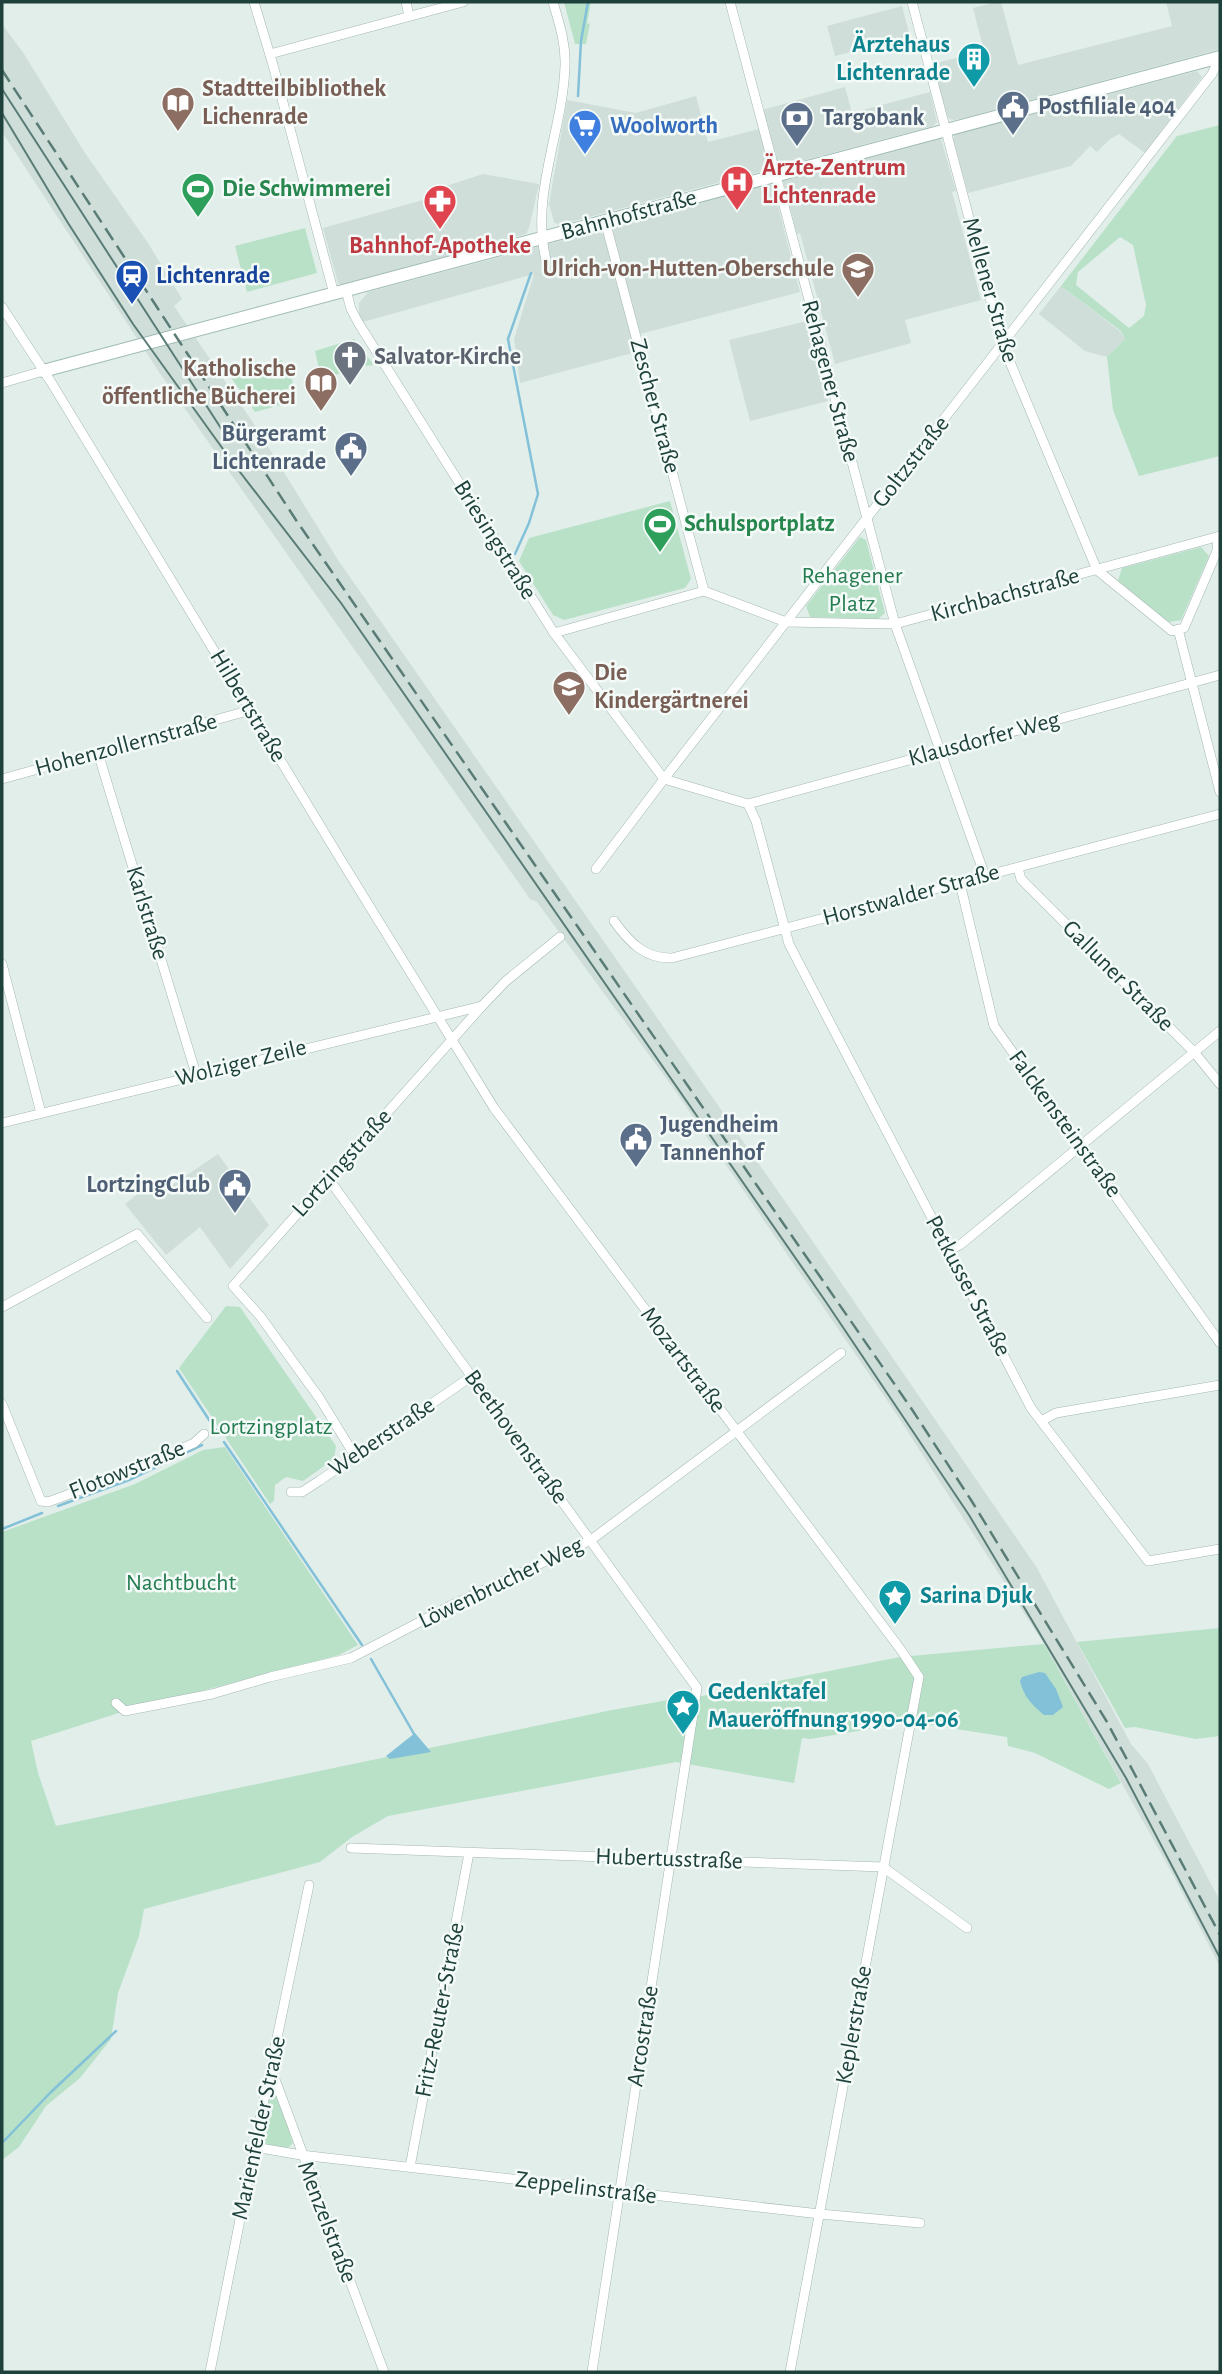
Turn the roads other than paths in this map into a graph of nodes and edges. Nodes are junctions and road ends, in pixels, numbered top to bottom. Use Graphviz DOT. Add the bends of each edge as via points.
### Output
graph roads {
  1 [pos="254,2"];
  2 [pos="406,2"];
  3 [pos="463,2"];
  4 [pos="553,2"];
  5 [pos="730,2"];
  6 [pos="912,2"];
  7 [pos="408,16"];
  8 [pos="270,54"];
  9 [pos="1218,58"];
  10 [pos="946,131"];
  11 [pos="776,176"];
  12 [pos="605,221"];
  13 [pos="543,238"];
  14 [pos="546,260"];
  15 [pos="340,292"];
  16 [pos="2,307"];
  17 [pos="1002,343"];
  18 [pos="43,371"];
  19 [pos="2,383"];
  20 [pos="866,520"];
  21 [pos="1219,537"];
  22 [pos="1097,570"];
  23 [pos="704,591"];
  24 [pos="786,622"];
  25 [pos="895,624"];
  26 [pos="1178,629"];
  27 [pos="554,633"];
  28 [pos="1220,676"];
  29 [pos="1192,683"];
  30 [pos="251,710"];
  31 [pos="940,751"];
  32 [pos="98,753"];
  33 [pos="2,779"];
  34 [pos="664,779"];
  35 [pos="1220,792"];
  36 [pos="748,804"];
  37 [pos="1220,814"];
  38 [pos="1018,867"];
  39 [pos="596,869"];
  40 [pos="985,876"];
  41 [pos="960,883"];
  42 [pos="614,921"];
  43 [pos="783,929"];
  44 [pos="560,937"];
  45 [pos="2,964"];
  46 [pos="482,1006"];
  47 [pos="436,1016"];
  48 [pos="1220,1031"];
  49 [pos="452,1040"];
  50 [pos="1194,1052"];
  51 [pos="196,1074"];
  52 [pos="1220,1084"];
  53 [pos="41,1113"];
  54 [pos="2,1123"];
  55 [pos="1081,1146"];
  56 [pos="328,1178"];
  57 [pos="949,1250"];
  58 [pos="2,1307"];
  59 [pos="207,1318"];
  60 [pos="1220,1343"];
  61 [pos="841,1353"];
  62 [pos="472,1376"];
  63 [pos="1220,1385"];
  64 [pos="2,1404"];
  65 [pos="1041,1421"];
  66 [pos="737,1431"];
  67 [pos="204,1434"];
  68 [pos="355,1456"];
  69 [pos="291,1492"];
  70 [pos="591,1540"];
  71 [pos="1220,1549"];
  72 [pos="919,1677"];
  73 [pos="696,1699"];
  74 [pos="117,1703"];
  75 [pos="351,1848"];
  76 [pos="470,1853"];
  77 [pos="671,1860"];
  78 [pos="883,1867"];
  79 [pos="309,1885"];
  80 [pos="967,1928"];
  81 [pos="270,2076"];
  82 [pos="254,2147"];
  83 [pos="301,2155"];
  84 [pos="410,2167"];
  85 [pos="618,2191"];
  86 [pos="820,2214"];
  87 [pos="920,2223"];
  88 [pos="383,2371"];
  89 [pos="210,2372"];
  90 [pos="592,2372"];
  91 [pos="790,2372"];
  1 -- 8 [label="street, Briesingstraße"];
  2 -- 7 [label="street"];
  3 -- 7 [label="street"];
  4 -- 13 [label="street" via="563,38 564,80 541,210"];
  5 -- 11 [label="street, Rehagener Straße"];
  6 -- 10 [label="street, Mellener Straße"];
  7 -- 8 [label="street"];
  8 -- 15 [label="street, Briesingstraße"];
  9 -- 10 [label="street, Bahnhofstraße"];
  9 -- 17 [label="street, Goltzstraße" via="1210,78"];
  10 -- 11 [label="street, Bahnhofstraße"];
  10 -- 17 [label="street, Mellener Straße"];
  11 -- 12 [label="street, Bahnhofstraße"];
  11 -- 20 [label="street, Rehagener Straße"];
  12 -- 13 [label="street, Bahnhofstraße"];
  12 -- 23 [label="street, Zescher Straße"];
  13 -- 14 [label="street"];
  13 -- 15 [label="street, Bahnhofstraße"];
  15 -- 18 [label="street, Bahnhofstraße"];
  15 -- 27 [label="street, Briesingstraße"];
  16 -- 18 [label="street, Hilbertstraße"];
  17 -- 20 [label="street, Goltzstraße"];
  17 -- 22 [label="street, Mellener Straße"];
  18 -- 19 [label="street"];
  18 -- 30 [label="street, Hilbertstraße"];
  20 -- 24 [label="street, Goltzstraße"];
  20 -- 25 [label="street, Rehagener Straße"];
  21 -- 22 [label="street, Kirchbachstraße"];
  21 -- 26 [label="street" via="1184,628"];
  22 -- 25 [label="street, Kirchbachstraße"];
  22 -- 26 [label="street" via="1172,631"];
  23 -- 24 [label="street, Kirchbachstraße"];
  23 -- 27 [label="street"];
  24 -- 25 [label="street, Kirchbachstraße"];
  24 -- 34 [label="street, Goltzstraße"];
  25 -- 31 [label="street, Rehagener Straße"];
  26 -- 29 [label="street"];
  27 -- 34 [label="street, Briesingstraße"];
  28 -- 29 [label="street, Klausdorfer Weg"];
  29 -- 31 [label="street, Klausdorfer Weg"];
  29 -- 35 [label="street"];
  30 -- 32 [label="street, Hohenzollernstraße"];
  30 -- 47 [label="street, Hilbertstraße"];
  31 -- 36 [label="street, Klausdorfer Weg"];
  31 -- 40 [label="street, Rehagener Straße"];
  32 -- 33 [label="street, Hohenzollernstraße"];
  32 -- 51 [label="street, Karlstraße"];
  34 -- 36 [label="street"];
  34 -- 39 [label="street, Goltzstraße"];
  36 -- 43 [label="street, Petkusser Straße"];
  37 -- 38 [label="street, Horstwalder Straße"];
  38 -- 40 [label="street, Horstwalder Straße"];
  38 -- 50 [label="street, Galluner Straße" via="1021,879"];
  40 -- 41 [label="street, Horstwalder Straße"];
  41 -- 43 [label="street, Horstwalder Straße"];
  41 -- 55 [label="street, Falckensteinstraße" via="994,1026"];
  42 -- 43 [label="street, Horstwalder Straße" via="641,952 665,958"];
  43 -- 57 [label="street, Petkusser Straße"];
  44 -- 46 [label="street"];
  45 -- 53 [label="street"];
  46 -- 47 [label="street, Wolziger Zeile"];
  46 -- 49 [label="street"];
  47 -- 49 [label="street, Hilbertstraße"];
  47 -- 51 [label="street, Wolziger Zeile"];
  48 -- 50 [label="street"];
  49 -- 56 [label="street, Lortzingstraße"];
  49 -- 66 [label="street, Mozartstraße" via="494,1108"];
  50 -- 52 [label="street, Galluner Straße"];
  50 -- 55 [label="street"];
  51 -- 53 [label="street, Wolziger Zeile"];
  53 -- 54 [label="street, Wolziger Zeile"];
  55 -- 57 [label="street"];
  55 -- 60 [label="street, Falckensteinstraße"];
  56 -- 62 [label="street, Beethovenstraße"];
  56 -- 68 [label="street, Lortzingstraße" via="233,1286 260,1316"];
  57 -- 65 [label="street, Petkusser Straße"];
  58 -- 59 [label="street" via="137,1234"];
  61 -- 66 [label="street, Löwenbrucher Weg"];
  62 -- 68 [label="street, Weberstraße"];
  62 -- 70 [label="street, Beethovenstraße"];
  63 -- 65 [label="street" via="1056,1413"];
  64 -- 67 [label="street, Flotowstraße" via="41,1501 124,1474 194,1443"];
  65 -- 71 [label="street, Petkusser Straße" via="1148,1561"];
  66 -- 70 [label="street, Löwenbrucher Weg"];
  66 -- 72 [label="street, Mozartstraße"];
  68 -- 69 [label="street, Weberstraße" via="302,1492"];
  70 -- 73 [label="street, Beethovenstraße" via="695,1684"];
  70 -- 74 [label="street, Löwenbrucher Weg" via="351,1658 184,1700 125,1711"];
  72 -- 78 [label="street, Keplerstraße"];
  73 -- 77 [label="street, Arcostraße"];
  75 -- 76 [label="street, Hubertusstraße"];
  76 -- 77 [label="street, Hubertusstraße"];
  76 -- 84 [label="street, Fritz-Reuter-Straße"];
  77 -- 78 [label="street, Hubertusstraße"];
  77 -- 85 [label="street, Arcostraße"];
  78 -- 80 [label="street"];
  78 -- 86 [label="street, Keplerstraße"];
  79 -- 81 [label="street, Marienfelder Straße"];
  81 -- 82 [label="street, Marienfelder Straße"];
  81 -- 83 [label="street, Menzelstraße" via="276,2081"];
  82 -- 83 [label="street, Zeppelinstraße"];
  82 -- 89 [label="street, Marienfelder Straße"];
  83 -- 84 [label="street, Zeppelinstraße"];
  83 -- 88 [label="street, Menzelstraße"];
  84 -- 85 [label="street, Zeppelinstraße"];
  85 -- 86 [label="street, Zeppelinstraße"];
  85 -- 90 [label="street, Arcostraße"];
  86 -- 87 [label="street, Zeppelinstraße"];
  86 -- 91 [label="street, Keplerstraße"];
}
